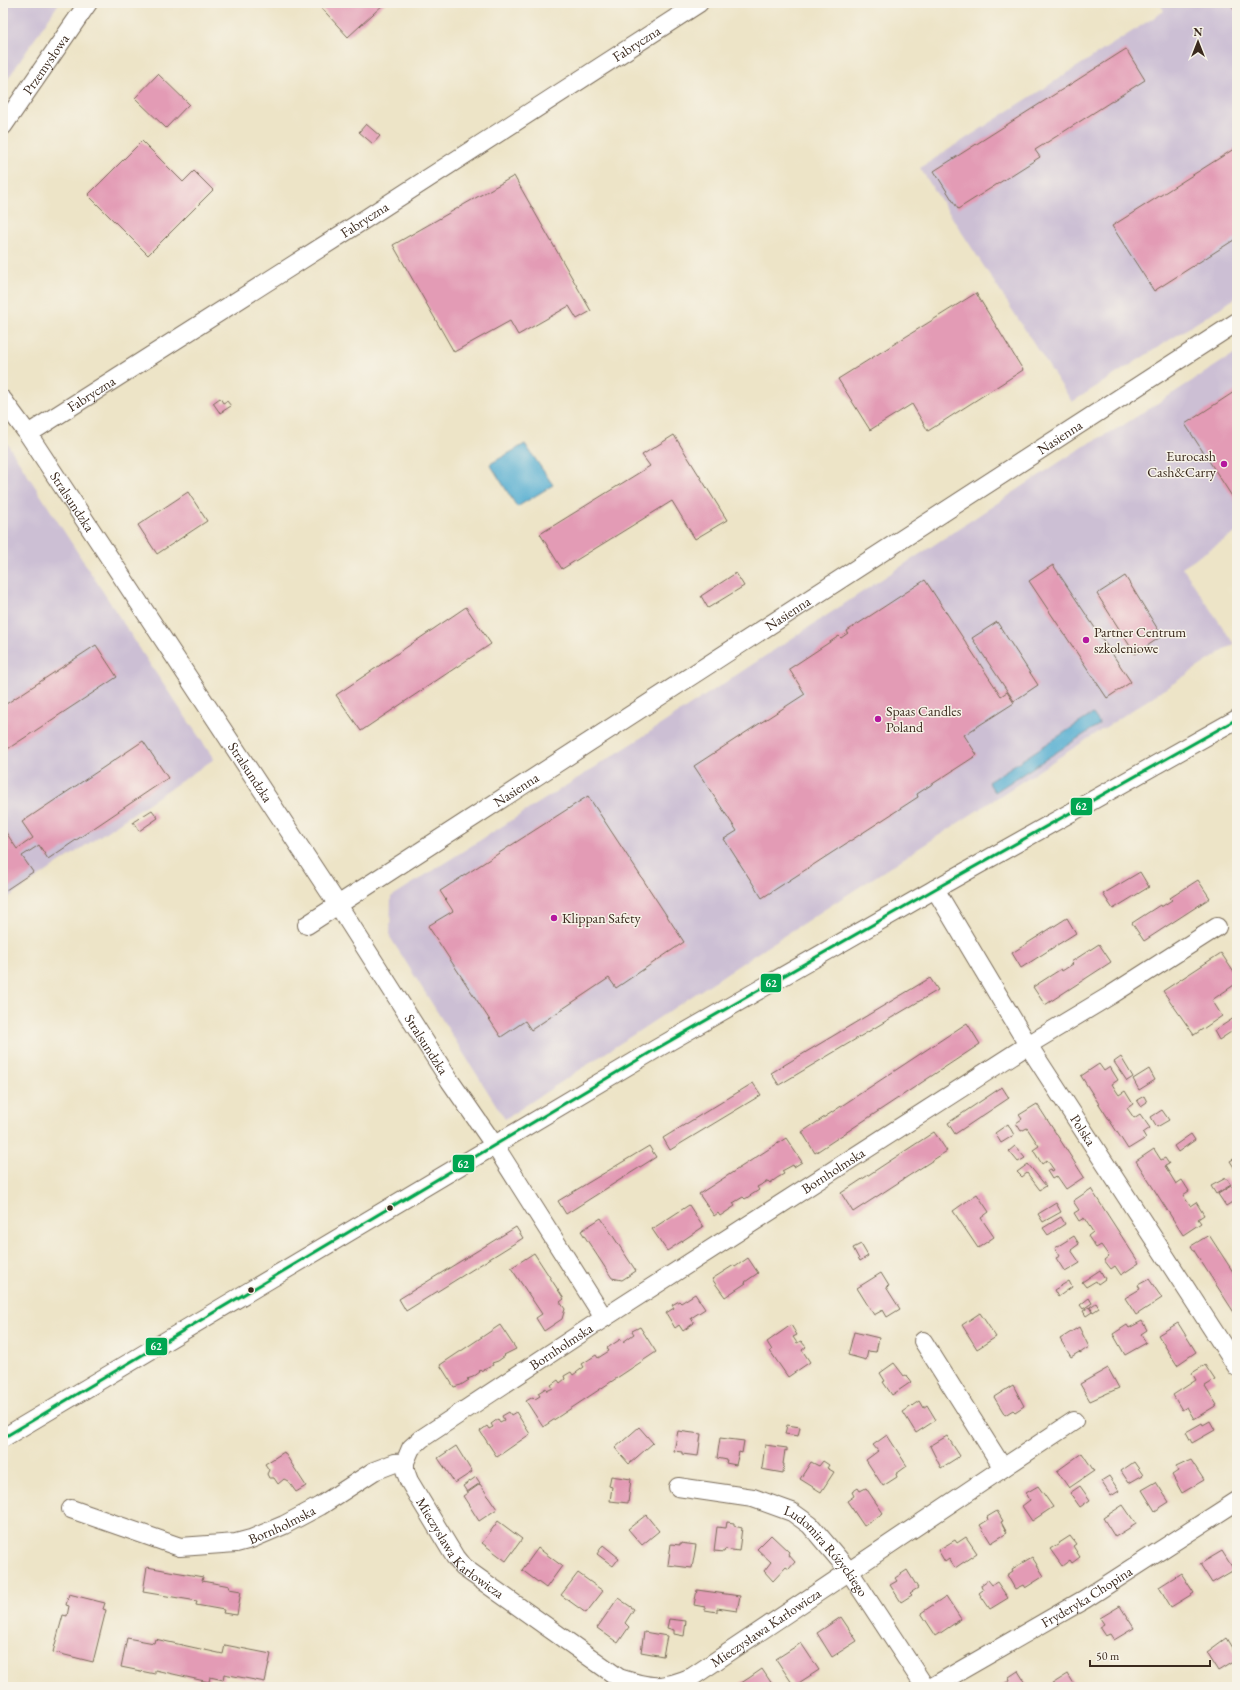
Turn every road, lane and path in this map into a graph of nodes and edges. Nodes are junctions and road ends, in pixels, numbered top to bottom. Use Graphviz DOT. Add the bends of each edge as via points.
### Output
graph roads {
  1 [pos="88,3"];
  2 [pos="699,3"];
  3 [pos="3,126"];
  4 [pos="1237,322"];
  5 [pos="3,400"];
  6 [pos="28,434"];
  7 [pos="1237,719"];
  8 [pos="935,889"];
  9 [pos="338,905"];
  10 [pos="307,925"];
  11 [pos="1217,927"];
  12 [pos="1028,1045"];
  13 [pos="495,1146"];
  14 [pos="604,1318"];
  15 [pos="923,1341"];
  16 [pos="1237,1367"];
  17 [pos="1074,1421"];
  18 [pos="3,1438"];
  19 [pos="405,1462"];
  20 [pos="1003,1468"];
  21 [pos="678,1487"];
  22 [pos="1236,1503"];
  23 [pos="71,1508"];
  24 [pos="849,1571"];
  25 [pos="925,1687"];
  26 [pos="932,1687"];
  1 -- 3 [label="street, Przemysłowa"];
  2 -- 6 [label="street, Fabryczna"];
  4 -- 9 [label="street, Nasienna"];
  5 -- 6 [label="street, Stralsundzka"];
  6 -- 9 [label="street, Stralsundzka"];
  7 -- 8 [label="street"];
  8 -- 12 [label="street, Polska"];
  8 -- 13 [label="street"];
  9 -- 10 [label="street, Nasienna"];
  9 -- 13 [label="street, Stralsundzka" via="450,1081"];
  11 -- 12 [label="street, Bornholmska"];
  12 -- 14 [label="street, Bornholmska"];
  12 -- 16 [label="street, Polska"];
  13 -- 14 [label="street, Stralsundzka"];
  13 -- 18 [label="street"];
  14 -- 19 [label="street, Bornholmska" via="421,1439 410,1448"];
  15 -- 20 [label="street"];
  17 -- 20 [label="street, Mieczysława Karłowicza"];
  19 -- 23 [label="street, Bornholmska" via="374,1471 320,1506 284,1525 252,1539 236,1542 180,1547"];
  19 -- 24 [label="street, Mieczysława Karłowicza" via="409,1481 463,1567 619,1678 637,1684 673,1685 692,1677"];
  20 -- 24 [label="street, Mieczysława Karłowicza"];
  21 -- 24 [label="street, Ludomira Różyckiego" via="754,1498 792,1512 810,1525"];
  22 -- 26 [label="street, Fryderyka Chopina" via="1085,1599"];
  24 -- 25 [label="street, Ludomira Różyckiego"];
}
